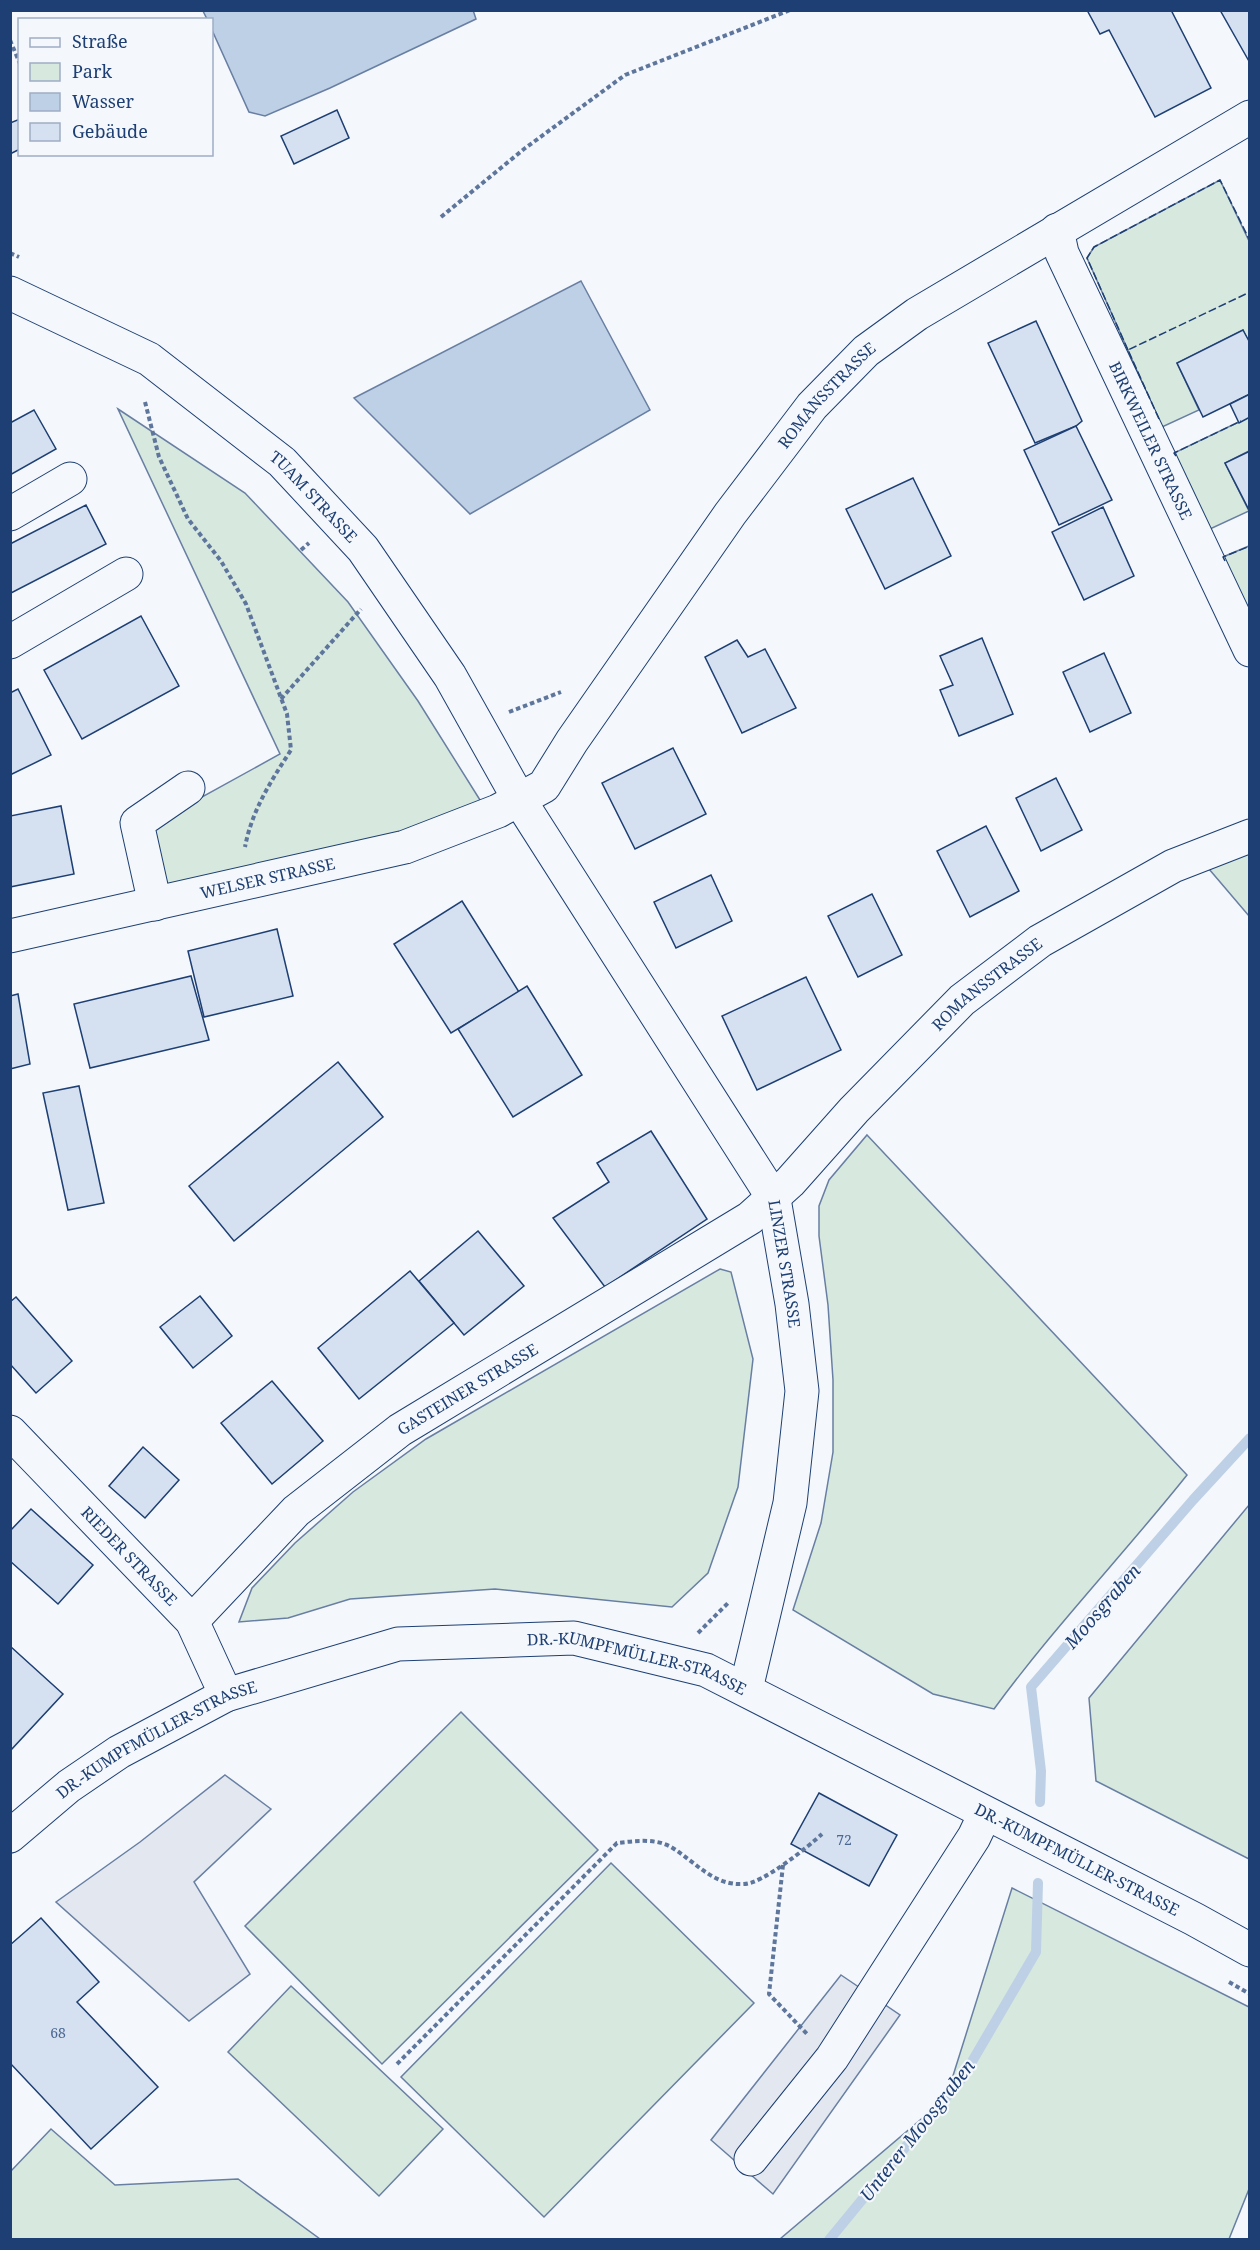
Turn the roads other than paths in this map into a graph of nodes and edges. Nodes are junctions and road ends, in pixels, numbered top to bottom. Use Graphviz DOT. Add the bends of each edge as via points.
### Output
graph roads {
  1 [pos="1250,117"];
  2 [pos="1057,230"];
  3 [pos="10,293"];
  4 [pos="70,479"];
  5 [pos="10,514"];
  6 [pos="126,574"];
  7 [pos="11,641"];
  8 [pos="1250,650"];
  9 [pos="188,789"];
  10 [pos="520,801"];
  11 [pos="1250,836"];
  12 [pos="155,904"];
  13 [pos="10,936"];
  14 [pos="774,1199"];
  15 [pos="10,1432"];
  16 [pos="192,1621"];
  17 [pos="746,1689"];
  18 [pos="226,1695"];
  19 [pos="985,1814"];
  20 [pos="10,1836"];
  21 [pos="1250,1950"];
  22 [pos="750,2159"];
  1 -- 2 [label="street, ROMANSSTRASSE"];
  2 -- 8 [label="street, BIRKWEILER STRASSE" via="1062,253"];
  2 -- 10 [label="street, ROMANSSTRASSE" via="917,314 866,351 812,406 730,514 544,786"];
  3 -- 10 [label="street, TUAM STRASSE" via="149,359 282,462 363,549 450,676"];
  4 -- 5 [label="street"];
  6 -- 7 [label="street"];
  9 -- 12 [label="street" via="137,823"];
  10 -- 12 [label="street, WELSER STRASSE" via="405,847"];
  10 -- 14 [label="street, LINZER STRASSE"];
  11 -- 14 [label="street, ROMANSSTRASSE" via="1173,866 1040,941 962,1000"];
  12 -- 13 [label="street, WELSER STRASSE"];
  14 -- 16 [label="street, GASTEINER STRASSE" via="750,1218 400,1430 296,1511"];
  14 -- 17 [label="street, LINZER STRASSE" via="802,1391 790,1503"];
  15 -- 16 [label="street, RIEDER STRASSE"];
  16 -- 18 [label="street, RIEDER STRASSE"];
  17 -- 18 [label="street, DR.-KUMPFMÜLLER-STRASSE" via="706,1670 574,1638 398,1644"];
  17 -- 19 [label="street, DR.-KUMPFMÜLLER-STRASSE"];
  18 -- 20 [label="street, DR.-KUMPFMÜLLER-STRASSE" via="119,1752 69,1786"];
  19 -- 21 [label="street, DR.-KUMPFMÜLLER-STRASSE"];
  19 -- 22 [label="street" via="832,2058"];
}
